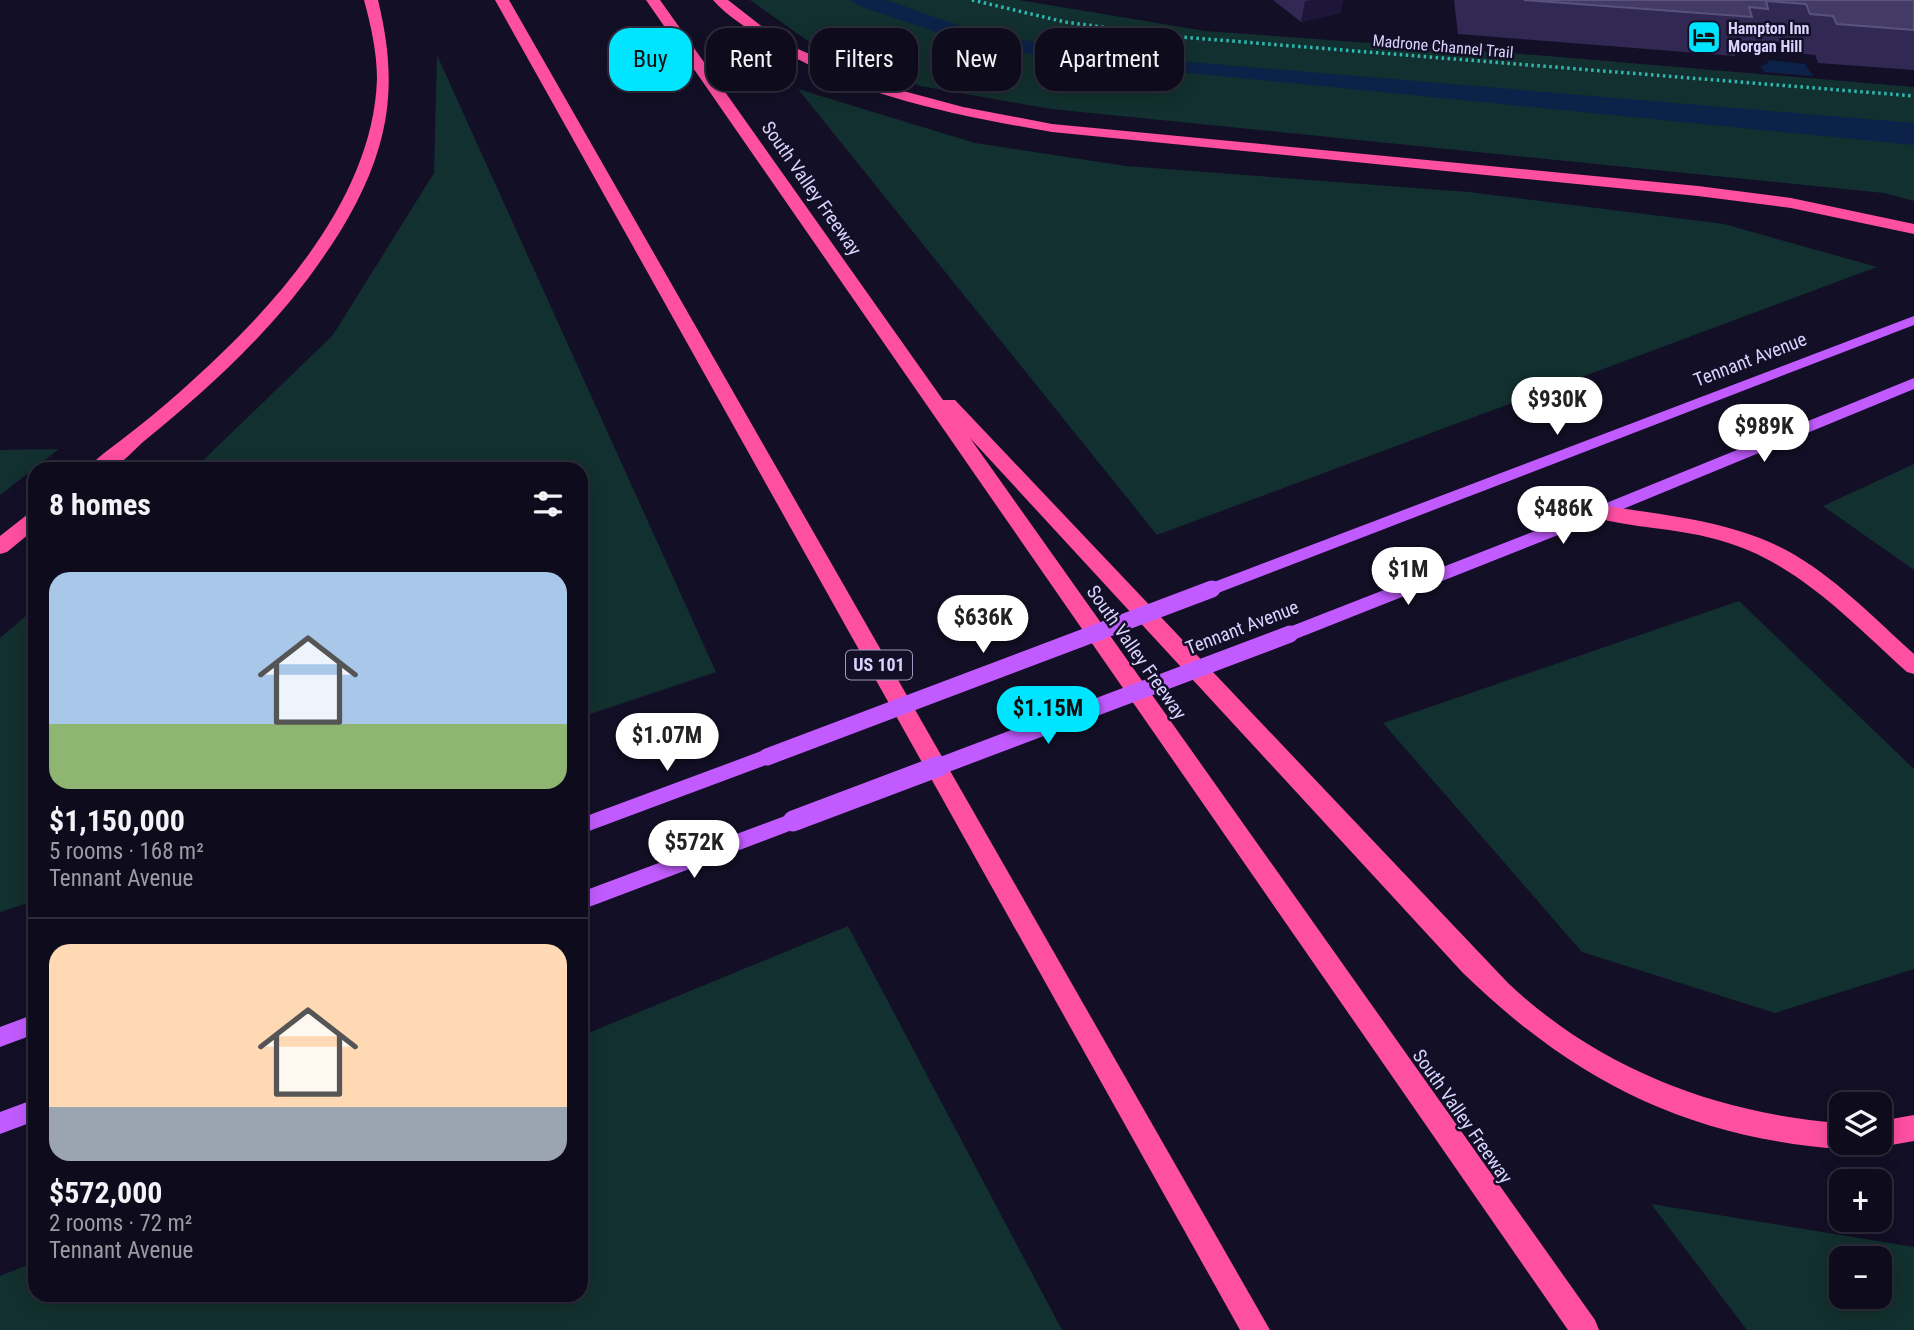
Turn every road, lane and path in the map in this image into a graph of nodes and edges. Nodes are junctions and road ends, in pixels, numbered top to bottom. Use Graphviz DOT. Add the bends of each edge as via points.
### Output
graph roads {
  1 [pos="371,0"];
  2 [pos="502,0"];
  3 [pos="653,0"];
  4 [pos="720,0"];
  5 [pos="972,0"];
  6 [pos="1914,96"];
  7 [pos="1914,229"];
  8 [pos="1914,320"];
  9 [pos="895,346"];
  10 [pos="1914,383"];
  11 [pos="107,462"];
  12 [pos="1600,512"];
  13 [pos="28,525"];
  14 [pos="0,547"];
  15 [pos="1914,666"];
  16 [pos="588,823"];
  17 [pos="588,898"];
  18 [pos="28,1027"];
  19 [pos="0,1037"];
  20 [pos="28,1113"];
  21 [pos="0,1123"];
  22 [pos="1914,1128"];
  23 [pos="1892,1133"];
  24 [pos="1829,1136"];
  25 [pos="1256,1330"];
  26 [pos="1585,1330"];
  1 -- 11 [label="highway" via="380,35 383,87 373,143 349,201 307,267 244,343"];
  2 -- 25 [label="highway, US 101"];
  3 -- 9 [label="highway, South Valley Freeway"];
  4 -- 7 [label="highway" via="776,39 857,81 985,117 1052,128 1698,191 1791,203"];
  5 -- 6 [label="path, Madrone Channel Trail" via="1065,22 1169,36"];
  8 -- 16 [label="main road, Tennant Avenue, bridge"];
  9 -- 24 [label="highway" via="1472,965 1525,1015 1579,1053 1653,1094 1728,1121 1798,1135"];
  9 -- 26 [label="highway, South Valley Freeway"];
  10 -- 12 [label="main road, Tennant Avenue"];
  12 -- 15 [label="highway" via="1721,533 1778,555 1810,576"];
  12 -- 17 [label="main road, Tennant Avenue, bridge"];
  13 -- 14 [label="highway"];
  18 -- 19 [label="main road"];
  20 -- 21 [label="main road"];
  22 -- 23 [label="highway"];
}
